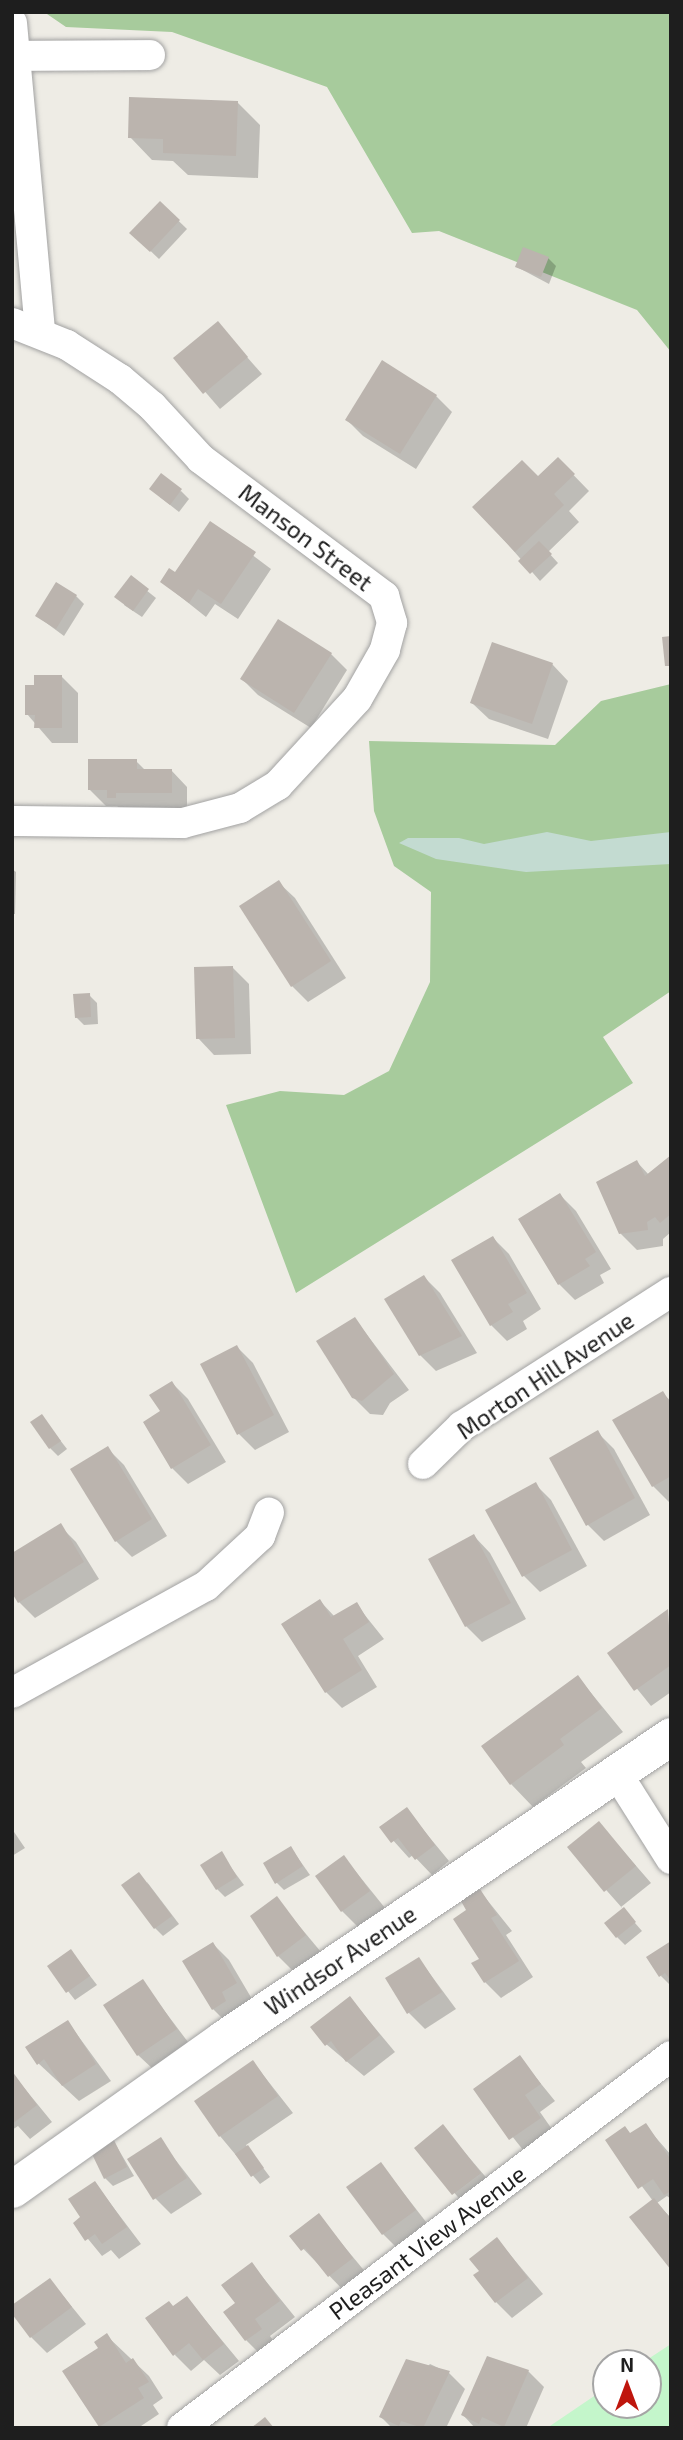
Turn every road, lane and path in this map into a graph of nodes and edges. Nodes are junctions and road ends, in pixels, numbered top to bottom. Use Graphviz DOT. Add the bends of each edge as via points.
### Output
graph roads {
  1 [pos="12,23"];
  2 [pos="150,55"];
  3 [pos="14,56"];
  4 [pos="26,327"];
  5 [pos="12,821"];
  6 [pos="671,1292"];
  7 [pos="423,1464"];
  8 [pos="269,1513"];
  9 [pos="12,1693"];
  10 [pos="671,1736"];
  11 [pos="616,1772"];
  12 [pos="671,1859"];
  13 [pos="671,2056"];
  14 [pos="12,2189"];
  15 [pos="182,2428"];
  1 -- 3 [label="street"];
  2 -- 3 [label="street"];
  3 -- 4 [label="street"];
  4 -- 5 [label="street, Manson Street" via="120,379 201,459 384,596 392,623 385,650 357,699 278,785 240,808 209,818 119,824"];
  6 -- 7 [label="street, Morton Hill Avenue" via="462,1426"];
  8 -- 9 [label="street" via="260,1536 206,1586"];
  10 -- 11 [label="street, Windsor Avenue"];
  11 -- 12 [label="street"];
  11 -- 14 [label="street, Windsor Avenue"];
  13 -- 15 [label="street, Pleasant View Avenue"];
}
